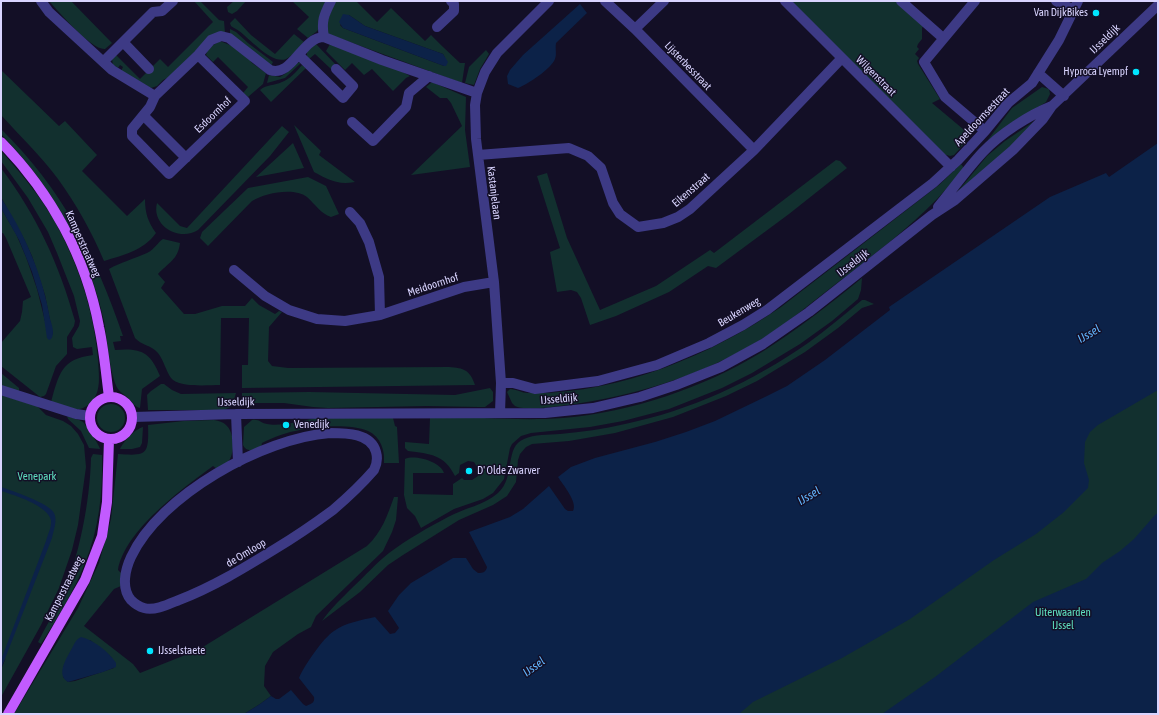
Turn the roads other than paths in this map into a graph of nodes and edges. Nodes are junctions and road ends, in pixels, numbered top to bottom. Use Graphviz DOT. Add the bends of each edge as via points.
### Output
graph roads {
  1 [pos="41,1"];
  2 [pos="173,1"];
  3 [pos="331,1"];
  4 [pos="548,1"];
  5 [pos="605,1"];
  6 [pos="664,1"];
  7 [pos="785,1"];
  8 [pos="900,1"];
  9 [pos="975,1"];
  10 [pos="1056,1"];
  11 [pos="454,2"];
  12 [pos="1076,5"];
  13 [pos="1158,5"];
  14 [pos="437,28"];
  15 [pos="635,29"];
  16 [pos="324,37"];
  17 [pos="943,38"];
  18 [pos="123,42"];
  19 [pos="198,55"];
  20 [pos="299,55"];
  21 [pos="841,59"];
  22 [pos="104,61"];
  23 [pos="149,69"];
  24 [pos="336,69"];
  25 [pos="1038,73"];
  26 [pos="429,76"];
  27 [pos="477,93"];
  28 [pos="155,96"];
  29 [pos="1064,96"];
  30 [pos="1052,106"];
  31 [pos="144,116"];
  32 [pos="352,122"];
  33 [pos="985,131"];
  34 [pos="1,142"];
  35 [pos="754,150"];
  36 [pos="478,155"];
  37 [pos="186,158"];
  38 [pos="951,167"];
  39 [pos="350,212"];
  40 [pos="932,215"];
  41 [pos="234,270"];
  42 [pos="494,282"];
  43 [pos="380,315"];
  44 [pos="501,383"];
  45 [pos="1,390"];
  46 [pos="109,397"];
  47 [pos="236,414"];
  48 [pos="500,414"];
  49 [pos="90,416"];
  50 [pos="133,418"];
  51 [pos="109,439"];
  52 [pos="238,462"];
  53 [pos="8,714"];
  1 -- 22 [label="street" via="49,12"];
  2 -- 18 [label="street" via="162,11 152,12"];
  3 -- 16 [label="street" via="323,19"];
  4 -- 27 [label="street, Kastanjelaan" via="497,53 485,72"];
  5 -- 15 [label="street, Lijsterbesstraat"];
  6 -- 15 [label="street"];
  7 -- 21 [label="street, Wilgenstraat"];
  8 -- 17 [label="street"];
  9 -- 17 [label="street"];
  10 -- 12 [label="street"];
  11 -- 14 [label="street" via="454,11"];
  12 -- 25 [label="street, Apeldoornsestraat" via="1059,40"];
  13 -- 29 [label="street, IJsseldijk"];
  15 -- 35 [label="street, Lijsterbesstraat"];
  16 -- 20 [label="street, Esdoornhof" via="314,39"];
  16 -- 26 [label="street"];
  17 -- 33 [label="street" via="924,62 946,97"];
  18 -- 22 [label="street"];
  18 -- 23 [label="street"];
  19 -- 20 [label="street, Esdoornhof" via="211,40 221,36 229,38 275,72 283,70"];
  19 -- 28 [label="street, Esdoornhof"];
  19 -- 37 [label="street, Esdoornhof" via="245,101"];
  20 -- 24 [label="street" via="343,98 353,86"];
  21 -- 35 [label="street, Eikenstraat"];
  21 -- 38 [label="street, Wilgenstraat"];
  22 -- 28 [label="street" via="112,70"];
  25 -- 29 [label="street"];
  25 -- 33 [label="street, Apeldoornsestraat" via="1032,83 1008,103"];
  26 -- 27 [label="street"];
  26 -- 32 [label="street" via="409,93 406,107 373,141"];
  27 -- 36 [label="street, Kastanjelaan" via="475,105"];
  28 -- 31 [label="street, Esdoornhof"];
  29 -- 30 [label="street, IJsseldijk"];
  30 -- 40 [label="street, IJsseldijk" via="1013,150 955,200"];
  30 -- 40 [label="street, IJsseldijk" via="1038,111 983,151"];
  31 -- 37 [label="street"];
  31 -- 37 [label="street, Esdoornhof" via="132,128 132,136 169,174"];
  33 -- 38 [label="street, Apeldoornsestraat"];
  34 -- 46 [label="main road, Kamperstraatweg" via="42,191 74,248 100,328"];
  35 -- 36 [label="street, Eikenstraat" via="678,217 663,223 638,226 620,214 613,204 601,168 588,156 569,148"];
  36 -- 42 [label="street, Kastanjelaan"];
  38 -- 44 [label="street, Beukenweg" via="767,310 709,343 657,365 598,381 535,389 513,382"];
  39 -- 43 [label="street" via="360,223 369,242 379,277"];
  40 -- 48 [label="street, IJsseldijk" via="809,312 764,344 721,367 648,395 593,408"];
  41 -- 43 [label="street, Meidoornhof" via="265,296 289,310 317,319 345,321"];
  42 -- 43 [label="street, Meidoornhof" via="464,287"];
  42 -- 44 [label="street, Kastanjelaan"];
  44 -- 48 [label="street, Kastanjelaan"];
  45 -- 49 [label="street" via="76,414"];
  46 -- 49 [label="main road" via="97,402"];
  46 -- 50 [label="main road" via="128,404"];
  47 -- 48 [label="street, IJsseldijk"];
  47 -- 50 [label="street, IJsseldijk"];
  47 -- 52 [label="street"];
  49 -- 51 [label="main road" via="96,434"];
  50 -- 51 [label="main road" via="127,433 115,440"];
  51 -- 53 [label="main road, Kamperstraatweg" via="107,502 102,536 85,580"];
  52 -- 52 [label="street, de Omloop" via="285,443 316,434 336,433 366,439 375,449 377,461 374,470 365,481 332,510 249,566 163,606 143,608 131,600 125,588 125,575 135,549 142,539 185,496"];
}
